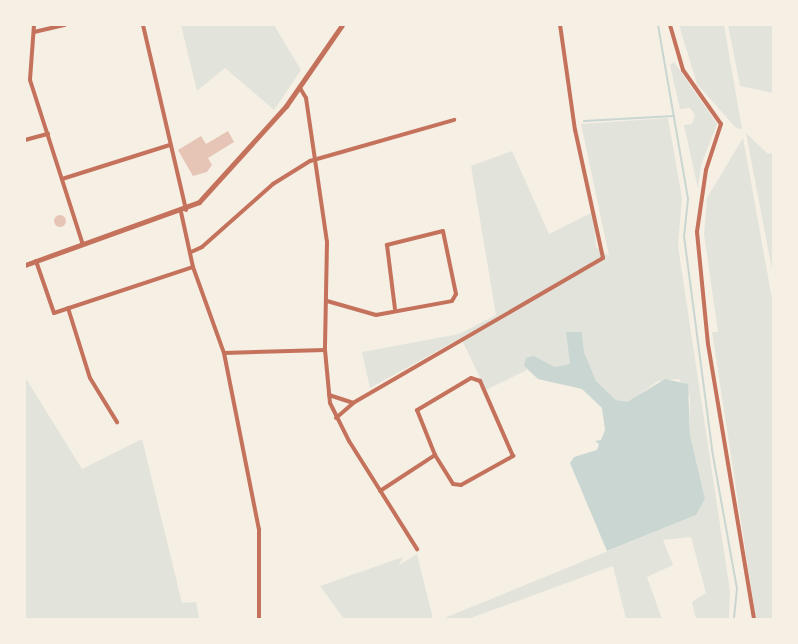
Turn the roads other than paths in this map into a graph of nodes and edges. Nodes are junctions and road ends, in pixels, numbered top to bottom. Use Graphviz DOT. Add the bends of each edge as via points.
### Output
graph roads {
  1 [pos="34,25"];
  2 [pos="65,25"];
  3 [pos="143,25"];
  4 [pos="342,25"];
  5 [pos="560,25"];
  6 [pos="670,25"];
  7 [pos="34,32"];
  8 [pos="300,88"];
  9 [pos="454,120"];
  10 [pos="48,134"];
  11 [pos="25,140"];
  12 [pos="170,144"];
  13 [pos="315,158"];
  14 [pos="62,179"];
  15 [pos="184,211"];
  16 [pos="83,245"];
  17 [pos="191,252"];
  18 [pos="36,261"];
  19 [pos="25,265"];
  20 [pos="193,267"];
  21 [pos="327,301"];
  22 [pos="68,308"];
  23 [pos="395,310"];
  24 [pos="325,350"];
  25 [pos="224,353"];
  26 [pos="329,395"];
  27 [pos="353,403"];
  28 [pos="336,418"];
  29 [pos="117,422"];
  30 [pos="435,455"];
  31 [pos="380,491"];
  32 [pos="417,549"];
  33 [pos="259,619"];
  34 [pos="754,619"];
  1 -- 7 [label="street"];
  2 -- 7 [label="street"];
  3 -- 12 [label="street"];
  4 -- 8 [label="street"];
  5 -- 27 [label="street" via="576,130 603,258"];
  6 -- 34 [label="street" via="682,70 721,124 706,170 696,232 708,344"];
  7 -- 10 [label="street" via="29,72"];
  8 -- 13 [label="street" via="306,98"];
  8 -- 15 [label="street" via="208,194"];
  9 -- 13 [label="street"];
  10 -- 11 [label="street"];
  10 -- 14 [label="street"];
  12 -- 14 [label="street"];
  12 -- 15 [label="street"];
  13 -- 17 [label="street" via="273,184 202,247"];
  13 -- 21 [label="street" via="328,242"];
  14 -- 16 [label="street"];
  15 -- 16 [label="street"];
  15 -- 17 [label="street"];
  16 -- 18 [label="street"];
  17 -- 20 [label="street"];
  18 -- 19 [label="street"];
  18 -- 22 [label="street" via="54,313"];
  20 -- 22 [label="street"];
  20 -- 25 [label="street"];
  21 -- 23 [label="street" via="376,314"];
  21 -- 24 [label="street"];
  22 -- 29 [label="street" via="90,378"];
  23 -- 23 [label="street" via="387,244 443,231 454,300"];
  24 -- 25 [label="street"];
  24 -- 26 [label="street"];
  25 -- 33 [label="street" via="259,529"];
  26 -- 27 [label="street"];
  26 -- 28 [label="street"];
  27 -- 28 [label="street"];
  28 -- 31 [label="street"];
  30 -- 30 [label="street" via="418,410 471,378 480,381 513,456 461,485 453,484"];
  30 -- 31 [label="street"];
  31 -- 32 [label="street"];
}
